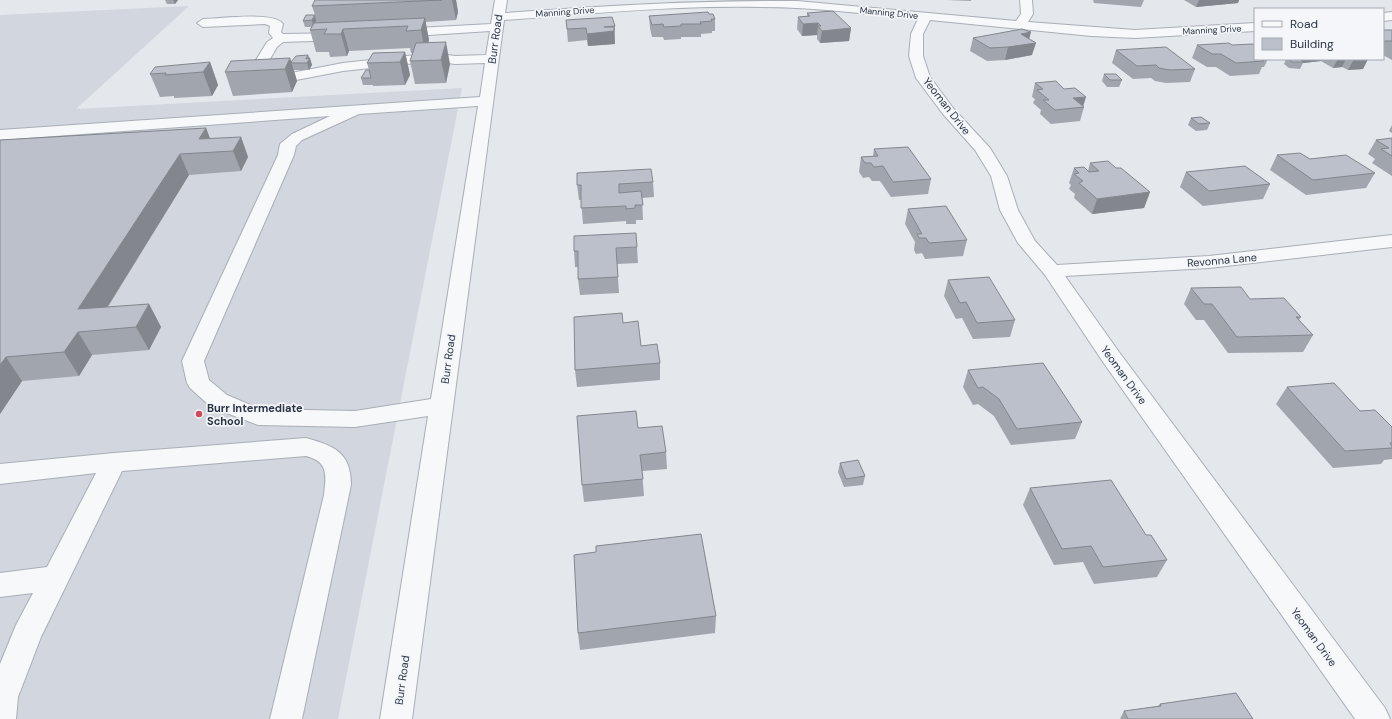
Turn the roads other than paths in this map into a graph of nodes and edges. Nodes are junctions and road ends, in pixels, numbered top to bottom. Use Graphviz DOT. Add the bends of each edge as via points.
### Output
graph roads {
  1 [pos="1026,0"];
  2 [pos="689,2"];
  3 [pos="499,15"];
  4 [pos="925,17"];
  5 [pos="203,23"];
  6 [pos="1020,25"];
  7 [pos="1254,27"];
  8 [pos="387,33"];
  9 [pos="356,35"];
  10 [pos="280,38"];
  11 [pos="492,59"];
  12 [pos="486,101"];
  13 [pos="356,110"];
  14 [pos="253,118"];
  15 [pos="0,135"];
  16 [pos="288,144"];
  17 [pos="1392,241"];
  18 [pos="1052,270"];
  19 [pos="442,406"];
  20 [pos="114,462"];
  21 [pos="0,474"];
  22 [pos="56,578"];
  23 [pos="0,585"];
  24 [pos="0,719"];
  25 [pos="286,719"];
  26 [pos="396,719"];
  27 [pos="1374,719"];
  1 -- 6 [label="street" via="1027,14"];
  2 -- 3 [label="street, Manning Drive"];
  2 -- 4 [label="street, Manning Drive" via="797,4"];
  3 -- 8 [label="street, Manning Drive"];
  3 -- 11 [label="street, Burr Road"];
  4 -- 6 [label="street, Manning Drive"];
  4 -- 18 [label="street, Yeoman Drive" via="917,34 916,56 923,78 948,112 982,148 999,176 1009,210 1027,243"];
  5 -- 10 [label="street" via="266,20 277,24 275,33"];
  6 -- 7 [label="street, Manning Drive" via="1135,34"];
  9 -- 10 [label="street"];
  10 -- 11 [label="street" via="272,45 255,73 267,77 296,76 343,67 434,57 455,60"];
  11 -- 12 [label="street, Burr Road"];
  12 -- 13 [label="street"];
  12 -- 19 [label="street, Burr Road"];
  13 -- 14 [label="street"];
  13 -- 16 [label="street" via="297,137"];
  14 -- 15 [label="street"];
  14 -- 16 [label="street"];
  16 -- 19 [label="street" via="286,155 193,361 198,382 219,401 258,416 355,419"];
  17 -- 18 [label="street, Revonna Lane" via="1209,262"];
  18 -- 27 [label="street, Yeoman Drive" via="1111,357"];
  19 -- 26 [label="street, Burr Road"];
  20 -- 21 [label="street"];
  20 -- 22 [label="street"];
  20 -- 25 [label="street" via="306,447 322,451 333,460 339,474 336,495"];
  22 -- 23 [label="street"];
  22 -- 24 [label="street" via="27,635 2,697"];
}
